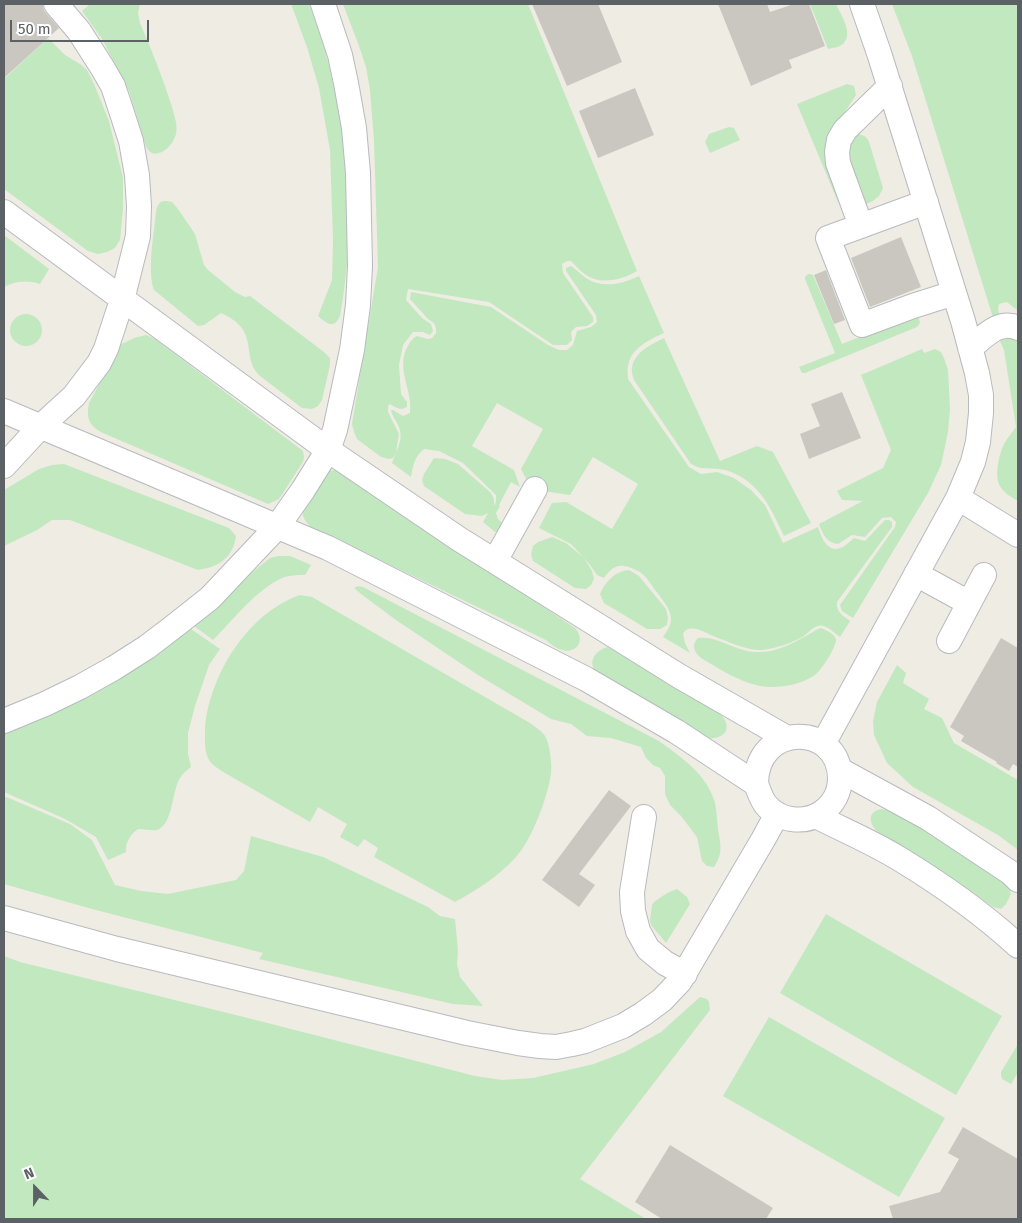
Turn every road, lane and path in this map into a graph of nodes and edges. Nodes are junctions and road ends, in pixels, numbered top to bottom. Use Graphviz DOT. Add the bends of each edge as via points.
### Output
graph roads {
  1 [pos="56,4"];
  2 [pos="323,4"];
  3 [pos="862,4"];
  4 [pos="890,86"];
  5 [pos="926,202"];
  6 [pos="4,212"];
  7 [pos="862,226"];
  8 [pos="954,293"];
  9 [pos="122,300"];
  10 [pos="1018,328"];
  11 [pos="970,348"];
  12 [pos="4,411"];
  13 [pos="40,427"];
  14 [pos="328,450"];
  15 [pos="4,466"];
  16 [pos="535,489"];
  17 [pos="958,498"];
  18 [pos="277,527"];
  19 [pos="1018,535"];
  20 [pos="495,561"];
  21 [pos="916,574"];
  22 [pos="984,575"];
  23 [pos="969,603"];
  24 [pos="949,642"];
  25 [pos="4,722"];
  26 [pos="787,738"];
  27 [pos="823,744"];
  28 [pos="840,770"];
  29 [pos="756,784"];
  30 [pos="777,814"];
  31 [pos="816,816"];
  32 [pos="644,817"];
  33 [pos="1018,880"];
  34 [pos="4,918"];
  35 [pos="1018,946"];
  36 [pos="685,974"];
  1 -- 9 [label="lane" via="102,66 131,141 137,175 138,236"];
  2 -- 14 [label="lane" via="340,55 354,128 360,266 352,350"];
  3 -- 4 [label="lane"];
  4 -- 5 [label="lane"];
  4 -- 7 [label="lane" via="845,130 839,140 838,163"];
  5 -- 7 [label="lane"];
  5 -- 8 [label="lane"];
  6 -- 9 [label="lane"];
  7 -- 8 [label="lane" via="828,238 862,325"];
  8 -- 11 [label="lane"];
  9 -- 13 [label="lane" via="98,364 74,396"];
  9 -- 14 [label="lane"];
  10 -- 11 [label="lane" via="1000,326"];
  11 -- 17 [label="lane" via="981,395 981,413 973,462"];
  12 -- 13 [label="lane"];
  13 -- 15 [label="lane"];
  13 -- 18 [label="lane"];
  14 -- 18 [label="lane"];
  14 -- 20 [label="lane"];
  16 -- 20 [label="lane"];
  17 -- 19 [label="lane"];
  17 -- 21 [label="lane"];
  18 -- 25 [label="lane" via="210,598 147,647 80,687"];
  18 -- 29 [label="lane" via="328,548 586,679 677,732"];
  20 -- 26 [label="lane" via="679,676"];
  21 -- 23 [label="lane"];
  21 -- 27 [label="lane"];
  22 -- 23 [label="lane"];
  23 -- 24 [label="lane"];
  26 -- 27 [label="lane" via="801,736"];
  26 -- 29 [label="lane" via="764,753 758,766"];
  27 -- 28 [label="lane" via="835,757"];
  28 -- 31 [label="lane" via="836,797"];
  28 -- 33 [label="lane" via="928,818"];
  29 -- 30 [label="lane" via="766,805"];
  30 -- 31 [label="lane" via="803,820"];
  30 -- 36 [label="lane"];
  31 -- 35 [label="lane" via="897,858 959,898"];
  32 -- 36 [label="lane" via="632,892 638,931 648,949"];
  34 -- 36 [label="lane" via="117,949 466,1033 540,1046 556,1047 585,1041 623,1026 662,1000"];
}
